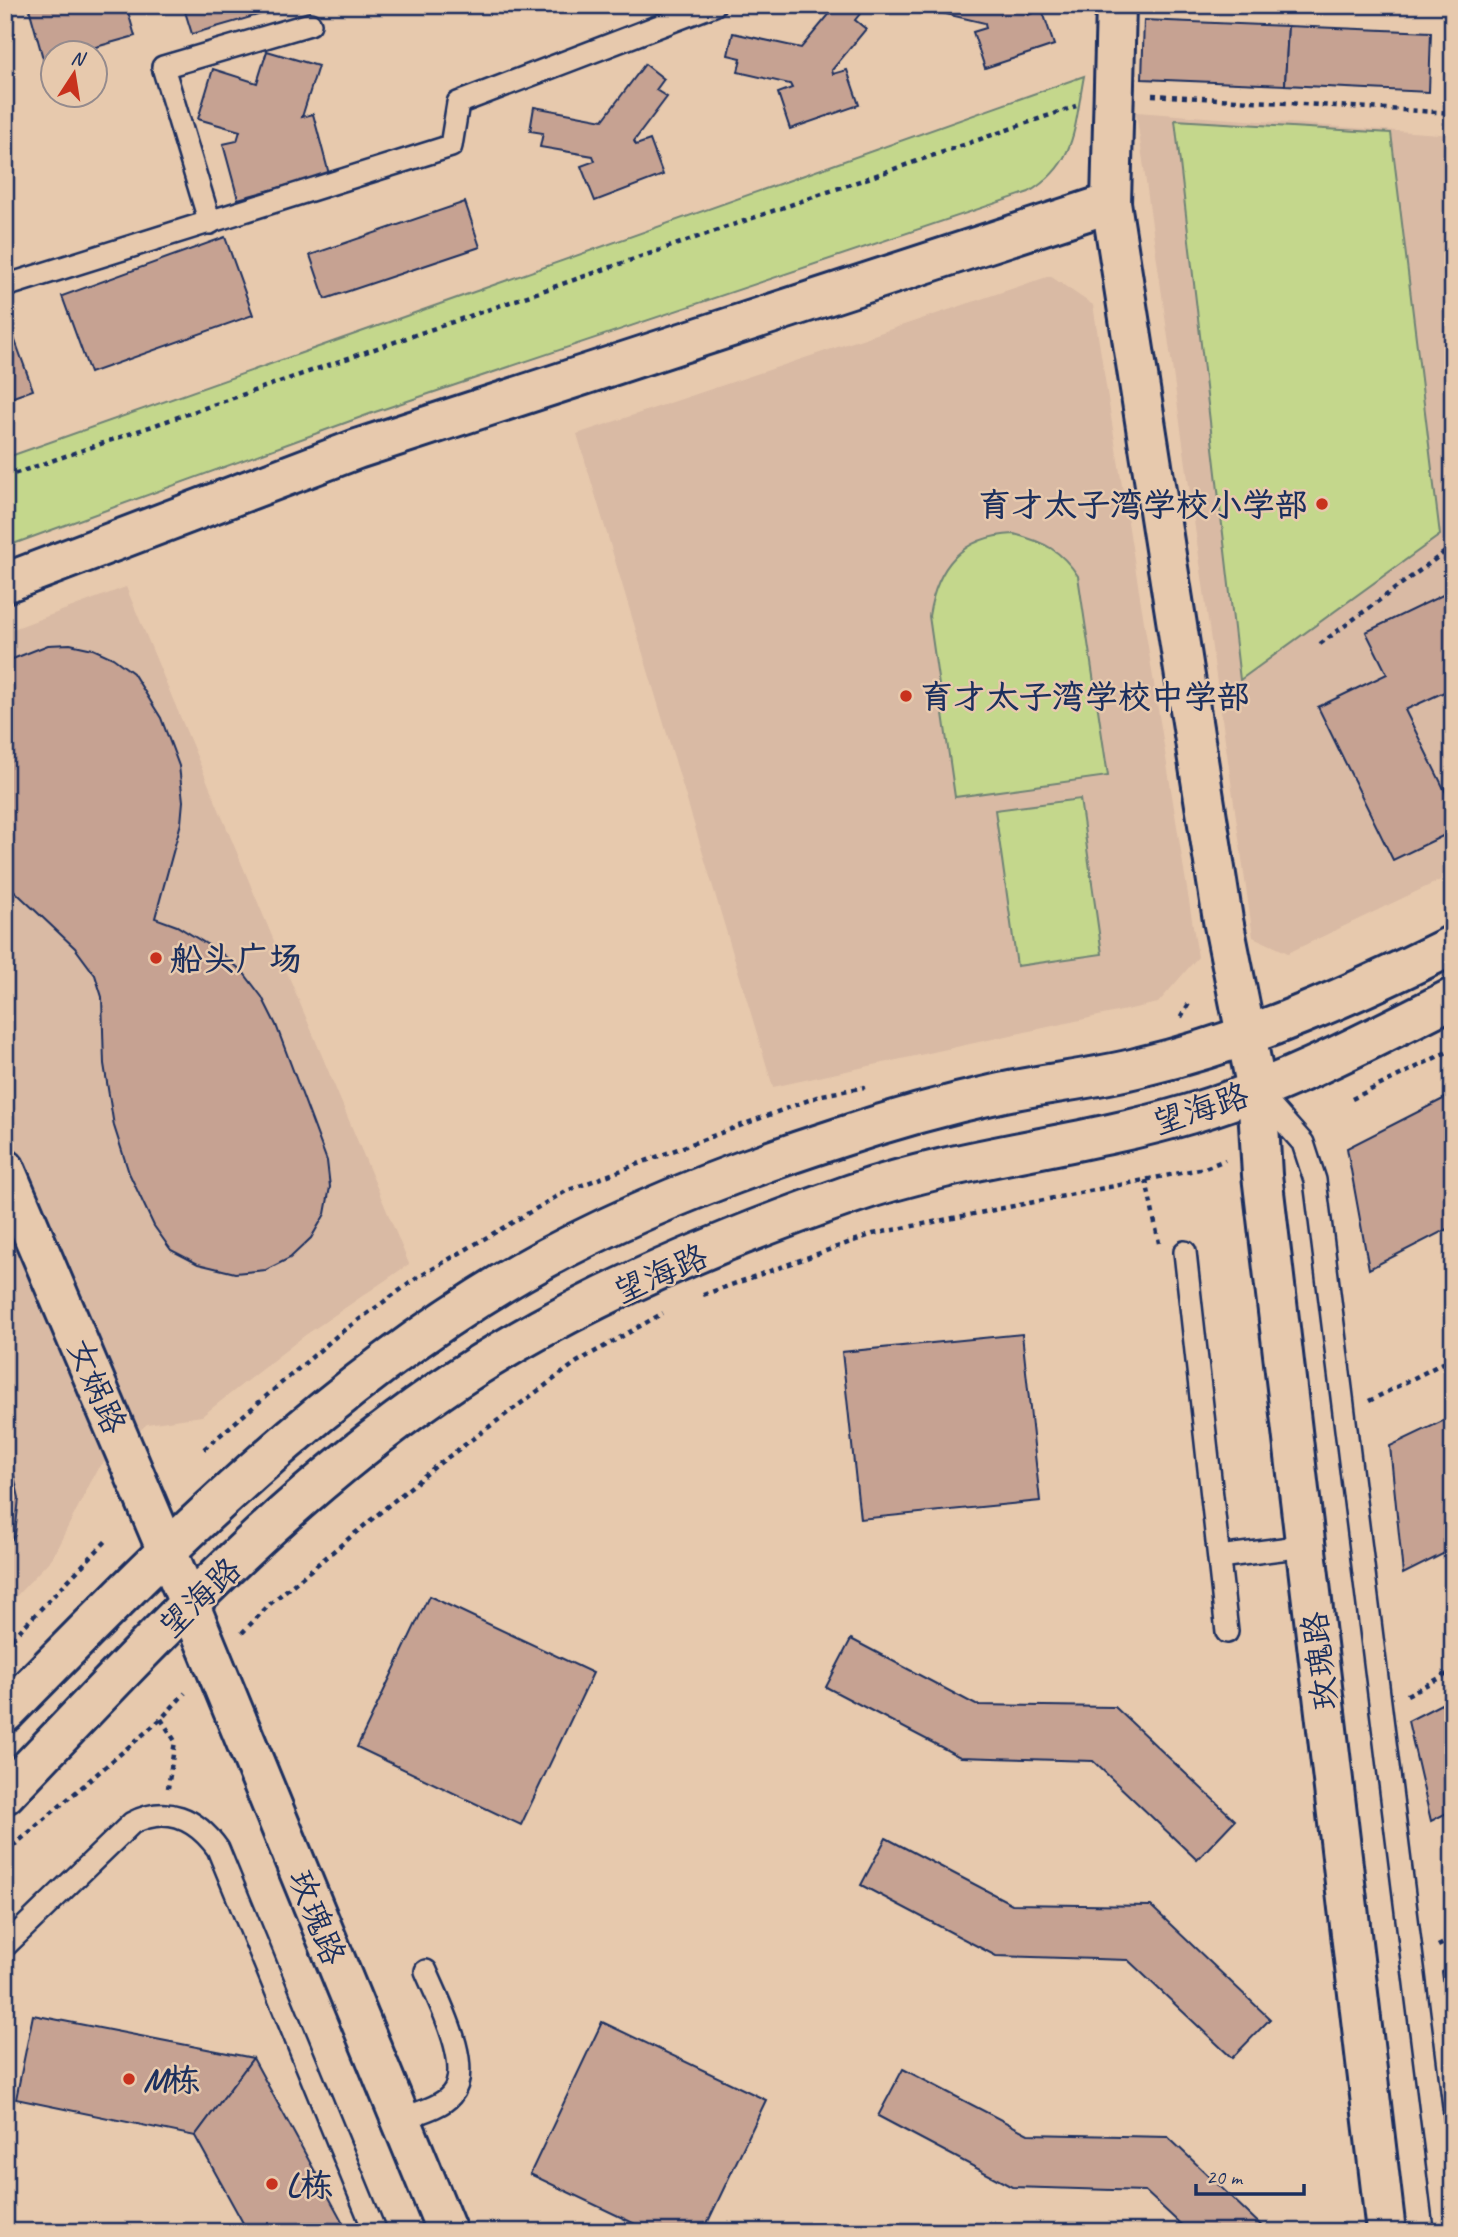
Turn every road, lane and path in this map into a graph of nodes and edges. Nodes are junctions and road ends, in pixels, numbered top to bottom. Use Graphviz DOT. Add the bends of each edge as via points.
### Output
graph roads {
  1 [pos="714,5"];
  2 [pos="1116,5"];
  3 [pos="310,24"];
  4 [pos="1114,93"];
  5 [pos="1453,113"];
  6 [pos="1111,202"];
  7 [pos="210,223"];
  8 [pos="5,286"];
  9 [pos="5,477"];
  10 [pos="1453,546"];
  11 [pos="5,583"];
  12 [pos="1320,644"];
  13 [pos="1453,946"];
  14 [pos="1453,998"];
  15 [pos="1246,1035"];
  16 [pos="1453,1049"];
  17 [pos="1257,1090"];
  18 [pos="1352,1100"];
  19 [pos="1226,1160"];
  20 [pos="5,1169"];
  21 [pos="1146,1180"];
  22 [pos="1185,1252"];
  23 [pos="692,1299"];
  24 [pos="668,1310"];
  25 [pos="1453,1358"];
  26 [pos="1345,1413"];
  27 [pos="109,1538"];
  28 [pos="1305,1546"];
  29 [pos="167,1548"];
  30 [pos="1219,1557"];
  31 [pos="189,1603"];
  32 [pos="1227,1632"];
  33 [pos="5,1646"];
  34 [pos="214,1661"];
  35 [pos="1453,1671"];
  36 [pos="1381,1709"];
  37 [pos="5,1713"];
  38 [pos="161,1719"];
  39 [pos="5,1794"];
  40 [pos="164,1814"];
  41 [pos="5,1853"];
  42 [pos="5,1946"];
  43 [pos="426,1970"];
  44 [pos="401,2119"];
  45 [pos="375,2232"];
  46 [pos="447,2232"];
  47 [pos="1386,2232"];
  48 [pos="1446,2232"];
  1 -- 7 [label="lane" via="458,103 451,146"];
  2 -- 4 [label="street, 玫瑰路"];
  3 -- 7 [label="lane" via="163,67"];
  4 -- 5 [label="path"];
  4 -- 6 [label="street, 玫瑰路"];
  4 -- 9 [label="path"];
  6 -- 11 [label="street" via="357,449"];
  6 -- 15 [label="street, 玫瑰路" via="1223,920"];
  7 -- 8 [label="lane"];
  10 -- 12 [label="path"];
  13 -- 15 [label="street, 望海路" via="1363,990"];
  14 -- 17 [label="street, 望海路"];
  15 -- 17 [label="street, 玫瑰路"];
  15 -- 29 [label="street, 望海路" via="1138,1068 914,1114 759,1166 624,1221 524,1270 407,1345"];
  16 -- 18 [label="path"];
  17 -- 26 [label="lane" via="1293,1129 1310,1158"];
  17 -- 28 [label="street, 玫瑰路" via="1262,1175"];
  17 -- 31 [label="street, 望海路" via="1150,1125 983,1159 853,1194 650,1275 561,1319 439,1391 311,1494"];
  19 -- 21 [label="path"];
  20 -- 29 [label="street, 女娲路"];
  21 -- 22 [label="path" via="1157,1242"];
  21 -- 23 [label="path" via="873,1234"];
  22 -- 30 [label="lane"];
  24 -- 34 [label="path" via="577,1362 436,1466 271,1603"];
  25 -- 26 [label="path"];
  26 -- 36 [label="lane"];
  27 -- 33 [label="path"];
  28 -- 30 [label="lane"];
  28 -- 47 [label="street, 玫瑰路"];
  29 -- 31 [label="street, 女娲路"];
  29 -- 37 [label="street, 望海路"];
  30 -- 32 [label="lane"];
  31 -- 34 [label="street, 玫瑰路"];
  31 -- 39 [label="street, 望海路"];
  34 -- 38 [label="path"];
  34 -- 44 [label="street, 玫瑰路"];
  35 -- 36 [label="path"];
  36 -- 48 [label="lane"];
  38 -- 40 [label="path" via="174,1741"];
  38 -- 41 [label="path"];
  40 -- 42 [label="lane" via="148,1815 125,1828"];
  40 -- 45 [label="lane" via="195,1823 218,1849"];
  43 -- 44 [label="lane" via="457,2051 458,2084 450,2097"];
  44 -- 46 [label="street, 玫瑰路"];
}
